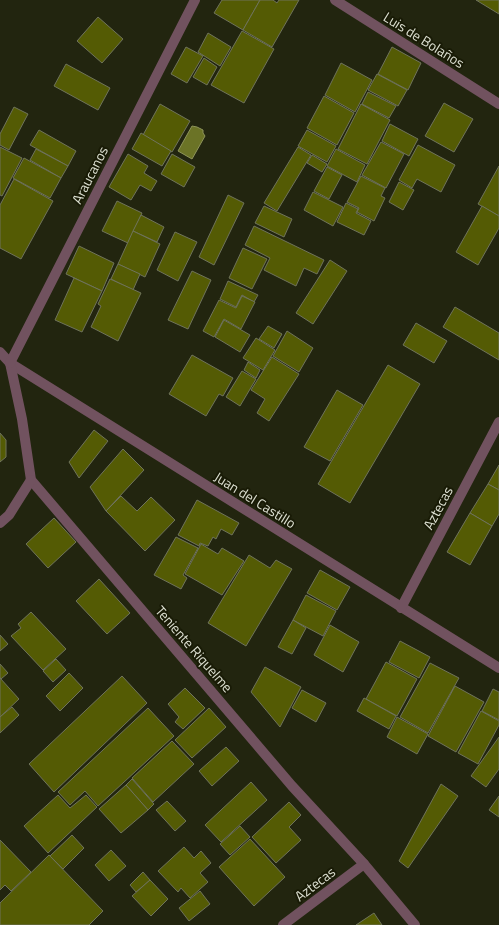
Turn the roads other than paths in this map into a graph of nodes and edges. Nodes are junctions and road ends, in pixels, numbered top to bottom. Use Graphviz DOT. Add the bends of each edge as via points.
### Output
graph roads {
  1 [pos="195,0"];
  2 [pos="335,0"];
  3 [pos="499,104"];
  4 [pos="0,352"];
  5 [pos="10,363"];
  6 [pos="499,422"];
  7 [pos="31,480"];
  8 [pos="0,523"];
  9 [pos="401,608"];
  10 [pos="499,668"];
  11 [pos="364,864"];
  12 [pos="284,925"];
  13 [pos="415,925"];
  1 -- 5 [label="street, Araucanos"];
  2 -- 3 [label="street, Luis de Bolaños"];
  4 -- 5 [label="street, Juan del Castillo"];
  5 -- 7 [label="street"];
  5 -- 9 [label="street, Juan del Castillo"];
  6 -- 9 [label="street, Aztecas"];
  7 -- 8 [label="street" via="9,515"];
  7 -- 11 [label="street, Teniente Riquelme" via="292,786"];
  9 -- 10 [label="street, Juan del Castillo"];
  11 -- 12 [label="street, Aztecas"];
  11 -- 13 [label="street, Teniente Riquelme"];
}
